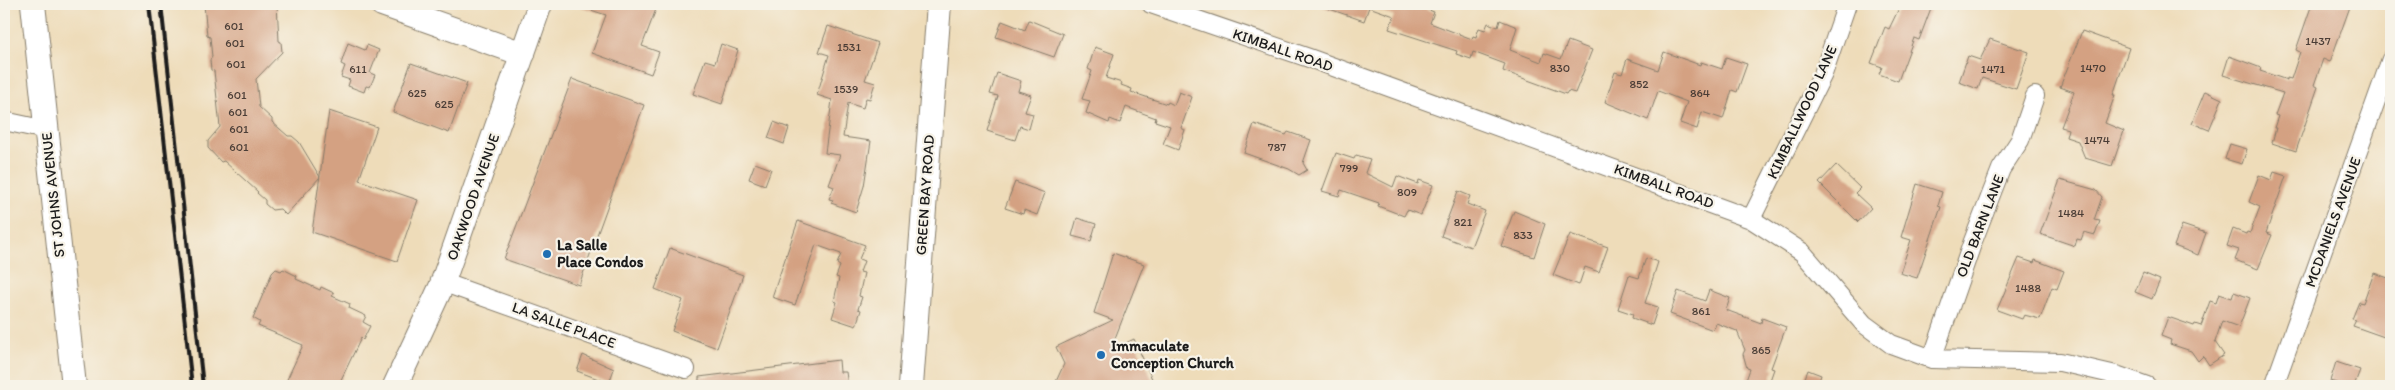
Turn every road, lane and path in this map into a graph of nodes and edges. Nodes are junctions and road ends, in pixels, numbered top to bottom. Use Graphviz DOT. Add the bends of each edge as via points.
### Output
graph roads {
  1 [pos="33,4"];
  2 [pos="382,4"];
  3 [pos="540,4"];
  4 [pos="939,4"];
  5 [pos="1151,4"];
  6 [pos="1847,4"];
  7 [pos="1174,8"];
  8 [pos="523,54"];
  9 [pos="2391,58"];
  10 [pos="2035,96"];
  11 [pos="4,121"];
  12 [pos="46,130"];
  13 [pos="1751,219"];
  14 [pos="442,282"];
  15 [pos="1932,359"];
  16 [pos="686,369"];
  17 [pos="74,386"];
  18 [pos="395,386"];
  19 [pos="911,386"];
  20 [pos="2147,386"];
  21 [pos="2274,386"];
  1 -- 12 [label="street, ST JOHNS AVENUE"];
  2 -- 8 [label="street"];
  3 -- 8 [label="street, OAKWOOD AVENUE"];
  4 -- 19 [label="street, GREEN BAY ROAD"];
  5 -- 7 [label="street, KIMBALL ROAD"];
  6 -- 13 [label="street, KIMBALLWOOD LANE" via="1823,74"];
  7 -- 13 [label="street, KIMBALL ROAD"];
  8 -- 14 [label="street, OAKWOOD AVENUE"];
  9 -- 21 [label="street, MCDANIELS AVENUE"];
  10 -- 15 [label="street, OLD BARN LANE" via="2020,140 1998,178"];
  11 -- 12 [label="street"];
  12 -- 17 [label="street, ST JOHNS AVENUE"];
  13 -- 15 [label="street, KIMBALL ROAD" via="1802,252 1864,324 1892,344"];
  14 -- 16 [label="street, LA SALLE PLACE"];
  14 -- 18 [label="street, OAKWOOD AVENUE"];
  15 -- 20 [label="street, KIMBALL ROAD" via="2060,362"];
}
